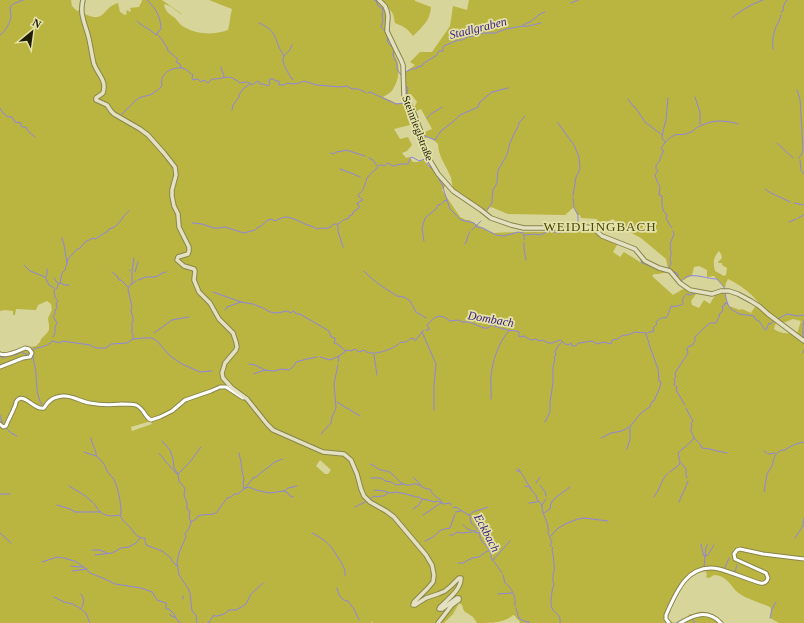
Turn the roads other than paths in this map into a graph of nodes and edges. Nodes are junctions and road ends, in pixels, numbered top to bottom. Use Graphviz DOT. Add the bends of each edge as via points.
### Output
graph roads {
  1 [pos="83,0"];
  2 [pos="379,0"];
  3 [pos="803,340"];
  4 [pos="0,354"];
  5 [pos="0,367"];
  6 [pos="247,399"];
  7 [pos="0,424"];
  8 [pos="804,559"];
  9 [pos="438,623"];
  10 [pos="669,623"];
  11 [pos="680,623"];
  12 [pos="721,623"];
  1 -- 6 [label="main road" via="81,12 94,64 104,83 103,92 96,100 106,104 115,115 148,135 174,167 176,174 172,191 178,214 178,227 190,250 177,260 194,269 194,280 200,293 210,303 219,320 234,335 237,349 225,363 222,376 232,388"];
  2 -- 3 [label="main road, Steinrieglstraße" via="387,10 387,30 402,60 405,98 413,110 426,155 452,192 500,222 520,227 568,230 592,228 602,236 635,249 645,261 670,271 691,291 712,294 734,292 752,301"];
  4 -- 5 [label="street" via="4,356 25,348 31,352 30,357"];
  6 -- 7 [label="street" via="220,387 185,400 171,411 151,420 140,408 131,404 91,404 69,396 59,396 51,399 41,409 22,398 16,402 5,426"];
  6 -- 9 [label="main road" via="273,430 324,452 344,454 351,460 364,496 398,521 432,565 433,581 413,605 445,591 461,578 457,589 439,609 457,598 459,600"];
  8 -- 10 [label="street" via="736,550 736,559 766,573 768,578 763,583 718,569 697,571 680,586 666,615"];
  11 -- 12 [label="street" via="702,614"];
}
